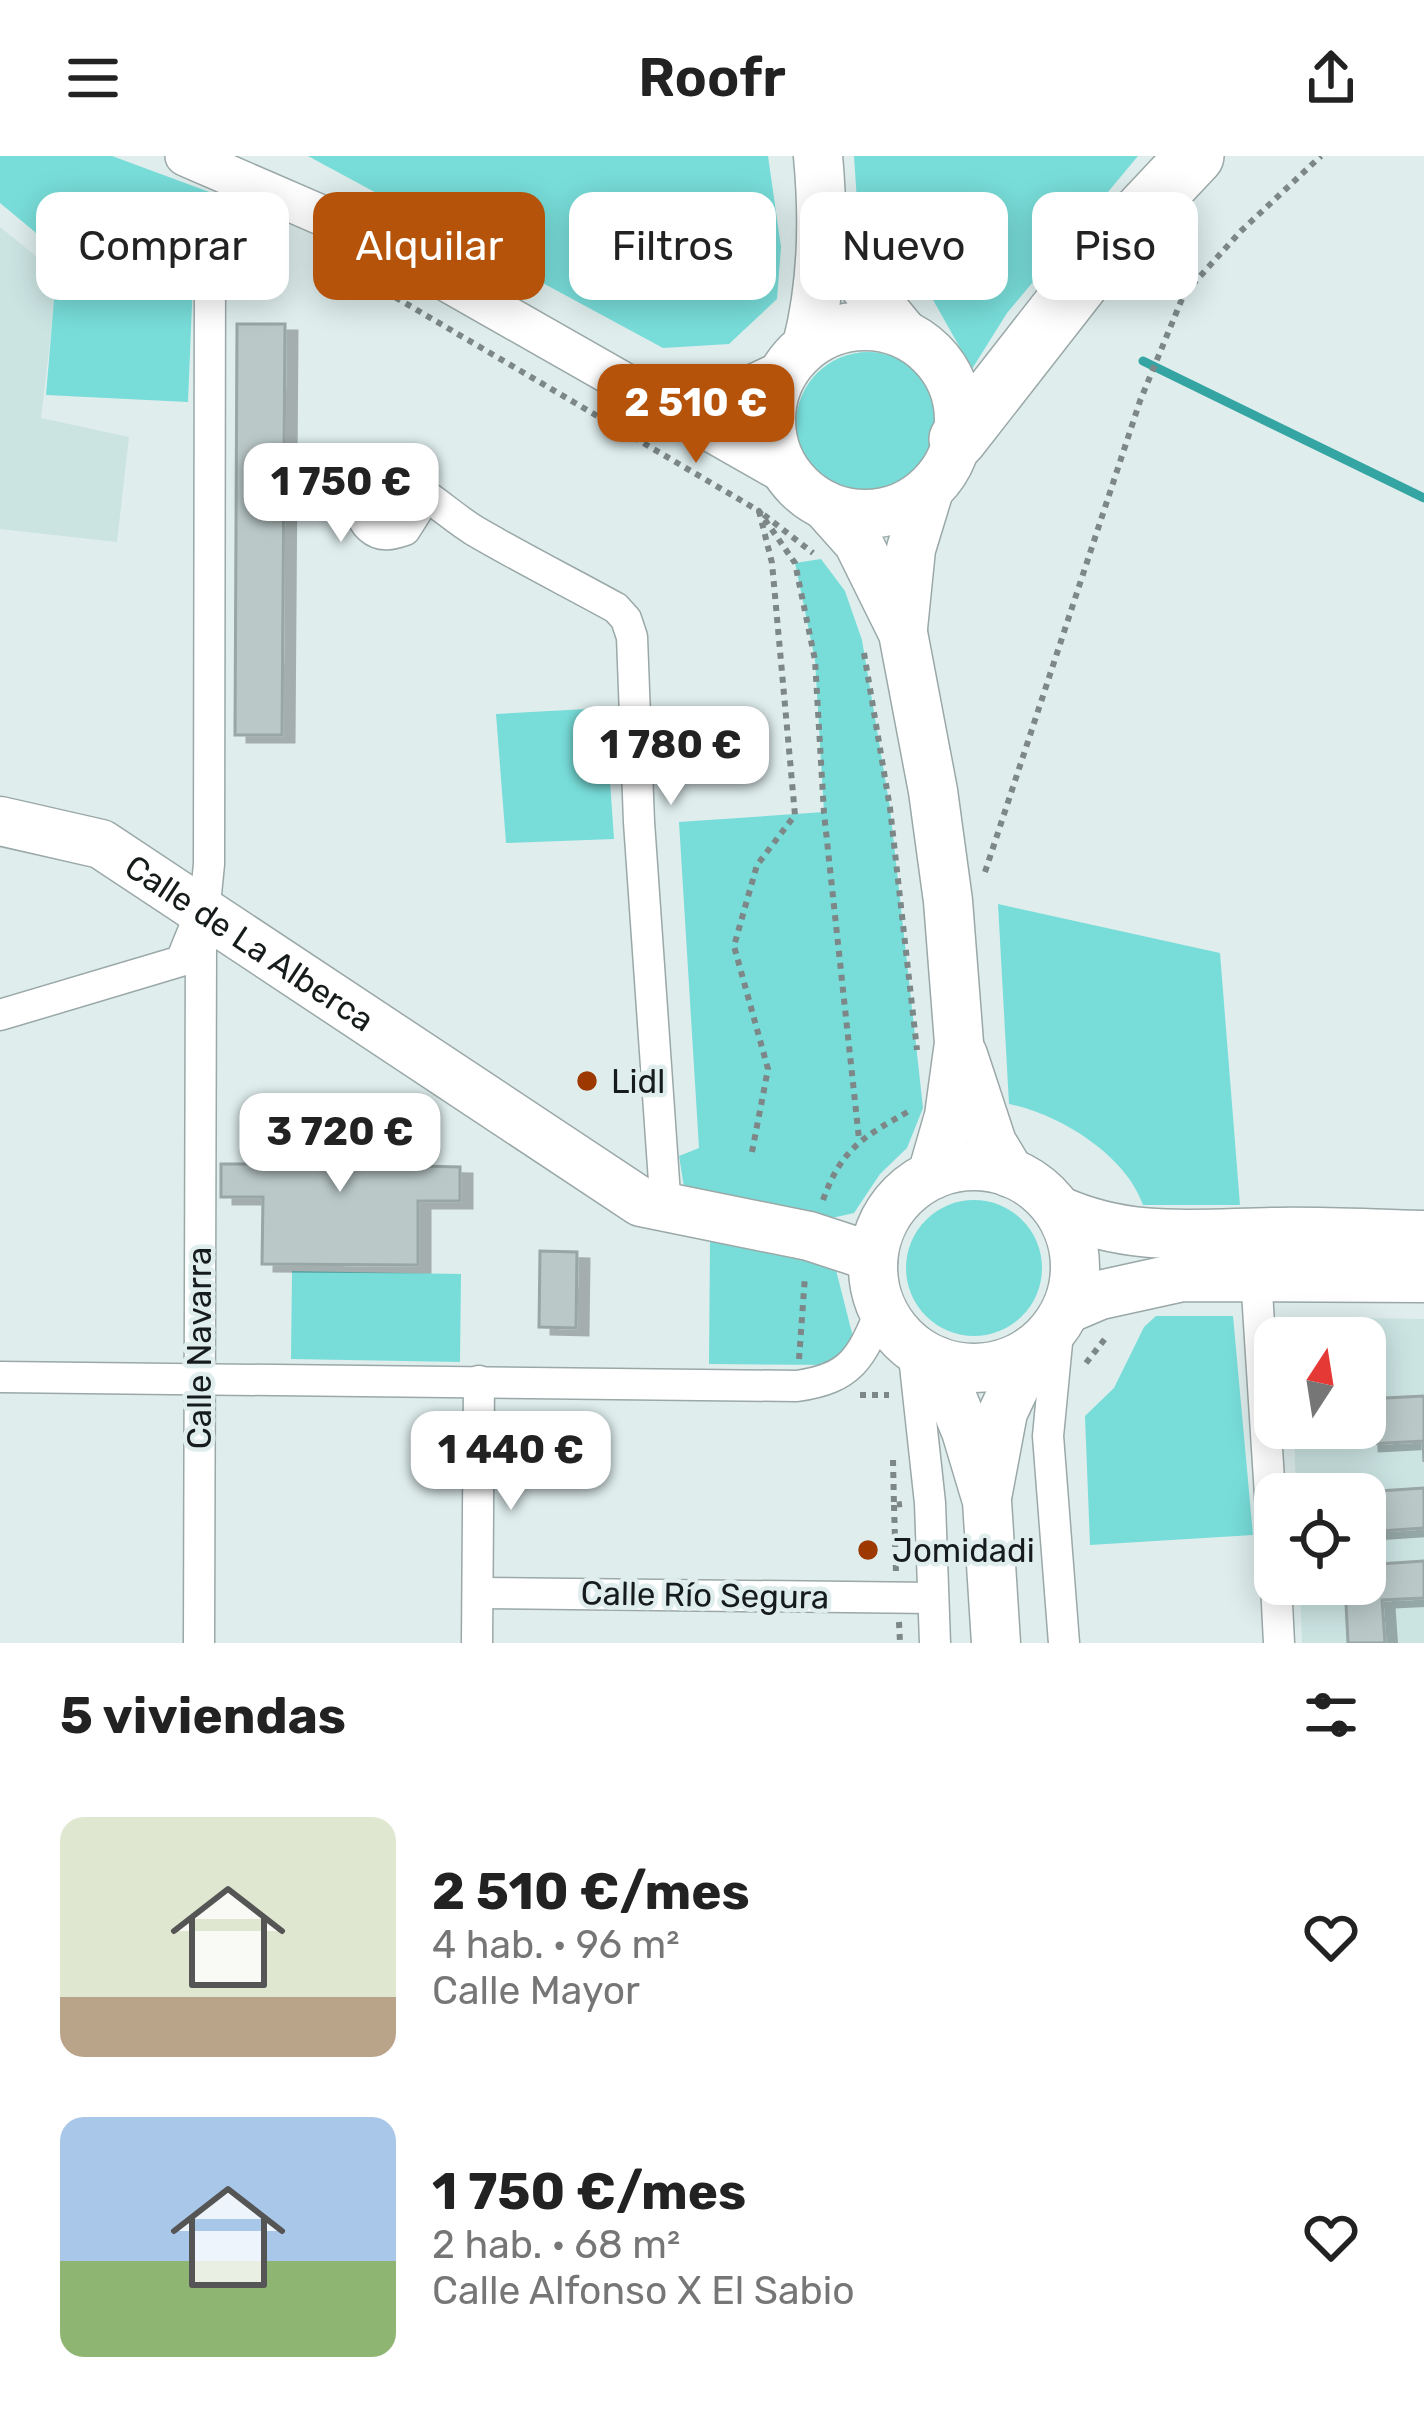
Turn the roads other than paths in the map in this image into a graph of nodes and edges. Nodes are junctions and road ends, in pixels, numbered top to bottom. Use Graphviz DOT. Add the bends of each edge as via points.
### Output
graph roads {
  1 [pos="185,156"];
  2 [pos="1195,156"];
  3 [pos="820,180"];
  4 [pos="210,300"];
  5 [pos="903,333"];
  6 [pos="796,357"];
  7 [pos="638,389"];
  8 [pos="958,440"];
  9 [pos="410,488"];
  10 [pos="928,490"];
  11 [pos="792,498"];
  12 [pos="405,530"];
  13 [pos="474,530"];
  14 [pos="882,637"];
  15 [pos="0,821"];
  16 [pos="202,910"];
  17 [pos="0,1015"];
  18 [pos="939,1051"];
  19 [pos="1010,1173"];
  20 [pos="932,1175"];
  21 [pos="666,1210"];
  22 [pos="1058,1210"];
  23 [pos="1424,1235"];
  24 [pos="878,1243"];
  25 [pos="1256,1276"];
  26 [pos="1424,1278"];
  27 [pos="882,1308"];
  28 [pos="1053,1327"];
  29 [pos="925,1354"];
  30 [pos="0,1377"];
  31 [pos="198,1378"];
  32 [pos="478,1381"];
  33 [pos="1269,1473"];
  34 [pos="987,1501"];
  35 [pos="478,1593"];
  36 [pos="932,1598"];
  37 [pos="1277,1605"];
  38 [pos="1002,1630"];
  39 [pos="199,1643"];
  40 [pos="477,1643"];
  41 [pos="935,1643"];
  42 [pos="1064,1643"];
  43 [pos="1279,1643"];
  1 -- 7 [label="street" via="358,231"];
  2 -- 8 [label="highway" via="1100,257"];
  3 -- 5 [label="main road" via="861,282"];
  3 -- 6 [label="main road" via="818,294"];
  4 -- 16 [label="street" via="209,865"];
  5 -- 6 [label="main road" via="853,326 829,332"];
  5 -- 8 [label="main road" via="950,377"];
  6 -- 7 [label="street" via="717,399"];
  6 -- 11 [label="main road" via="771,413"];
  7 -- 11 [label="street"];
  8 -- 10 [label="main road"];
  9 -- 12 [label="street" via="417,511"];
  9 -- 12 [label="street" via="394,478 362,494 360,513 370,529 387,536"];
  9 -- 13 [label="street"];
  10 -- 11 [label="main road" via="879,513"];
  10 -- 14 [label="main road"];
  11 -- 14 [label="main road" via="858,542"];
  12 -- 13 [label="street"];
  13 -- 21 [label="street" via="616,608 632,637"];
  14 -- 18 [label="main road" via="927,756 949,901"];
  15 -- 16 [label="main road, Calle de La Alberca" via="101,844"];
  16 -- 17 [label="street" via="181,961"];
  16 -- 21 [label="main road, Calle de La Alberca" via="611,1184"];
  16 -- 31 [label="street, Calle Navarra"];
  18 -- 19 [label="main road"];
  18 -- 20 [label="main road" via="949,1116"];
  19 -- 20 [label="main road" via="958,1167"];
  19 -- 22 [label="main road"];
  20 -- 24 [label="main road" via="903,1196"];
  21 -- 24 [label="main road, Calle de La Alberca"];
  22 -- 23 [label="main road" via="1141,1234"];
  22 -- 28 [label="main road" via="1074,1248 1073,1289"];
  24 -- 27 [label="main road"];
  25 -- 26 [label="main road"];
  25 -- 28 [label="main road" via="1156,1281"];
  25 -- 33 [label="street"];
  27 -- 29 [label="main road"];
  27 -- 32 [label="street" via="854,1365 825,1382"];
  28 -- 29 [label="main road" via="1003,1364 970,1368"];
  28 -- 34 [label="main road" via="1003,1412"];
  28 -- 42 [label="street" via="1048,1436"];
  29 -- 34 [label="main road" via="966,1431"];
  29 -- 36 [label="street"];
  30 -- 31 [label="street"];
  31 -- 32 [label="street"];
  31 -- 39 [label="street, Calle Navarra"];
  32 -- 35 [label="street"];
  34 -- 38 [label="main road"];
  35 -- 36 [label="street, Calle Río Segura"];
  35 -- 40 [label="street"];
  36 -- 41 [label="street"];
  37 -- 43 [label="street"];
}
